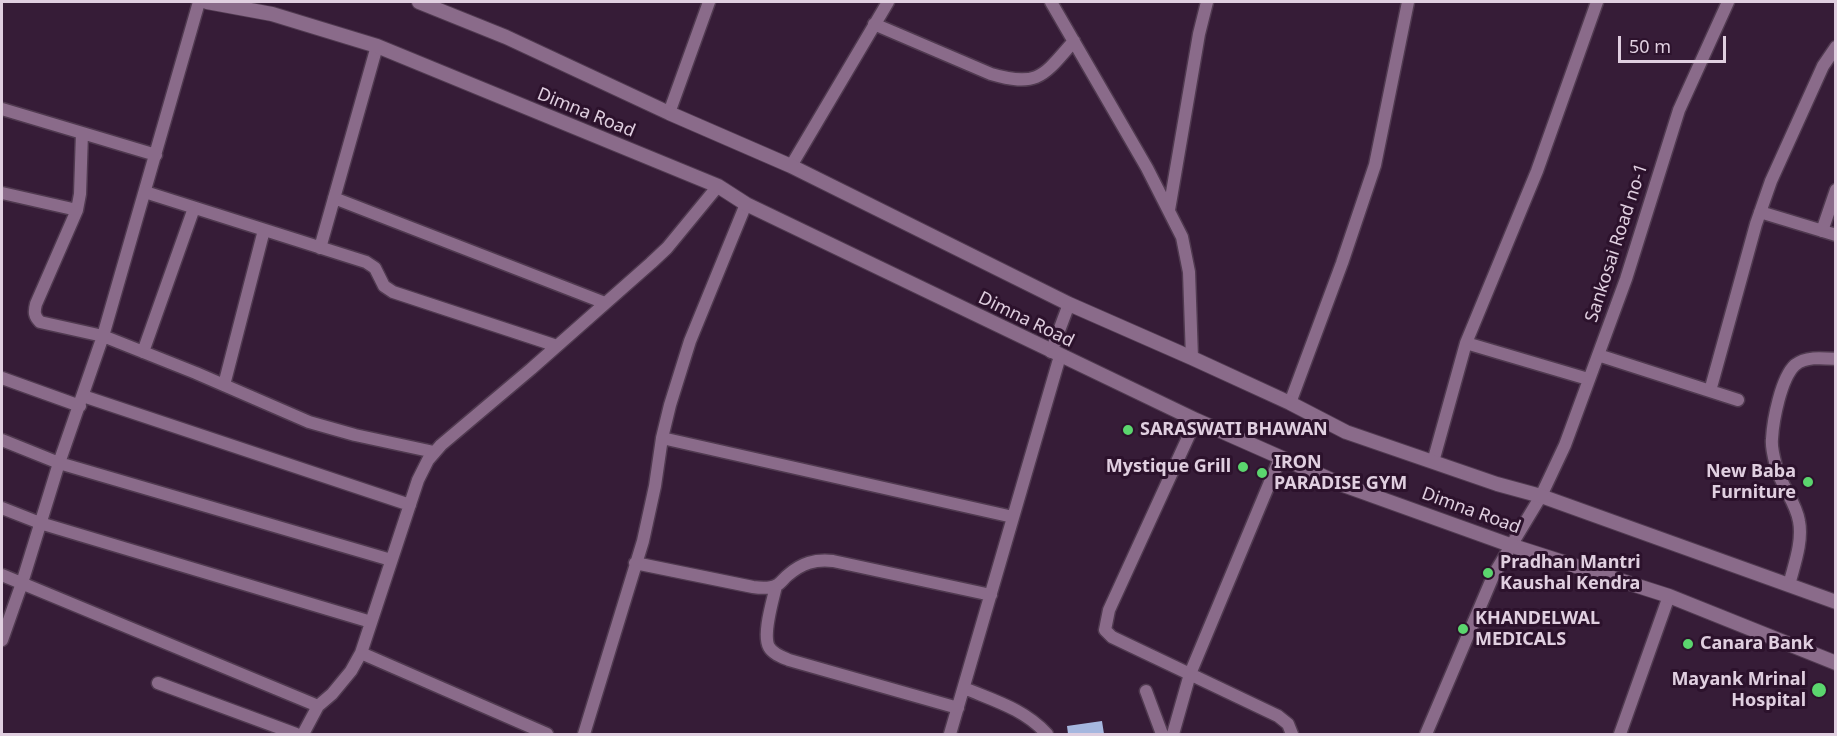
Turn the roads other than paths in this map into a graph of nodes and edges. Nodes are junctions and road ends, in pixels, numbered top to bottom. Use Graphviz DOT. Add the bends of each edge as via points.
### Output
graph roads {
  1 [pos="199,2"];
  2 [pos="207,2"];
  3 [pos="419,2"];
  4 [pos="710,2"];
  5 [pos="888,2"];
  6 [pos="1051,2"];
  7 [pos="1207,2"];
  8 [pos="1408,2"];
  9 [pos="1597,2"];
  10 [pos="1728,2"];
  11 [pos="874,24"];
  12 [pos="1074,40"];
  13 [pos="377,46"];
  14 [pos="1836,47"];
  15 [pos="2,109"];
  16 [pos="669,113"];
  17 [pos="82,133"];
  18 [pos="156,154"];
  19 [pos="791,166"];
  20 [pos="718,186"];
  21 [pos="1836,190"];
  22 [pos="145,192"];
  23 [pos="2,193"];
  24 [pos="334,198"];
  25 [pos="746,204"];
  26 [pos="194,208"];
  27 [pos="77,210"];
  28 [pos="1169,210"];
  29 [pos="1760,212"];
  30 [pos="264,230"];
  31 [pos="1822,231"];
  32 [pos="1836,235"];
  33 [pos="320,248"];
  34 [pos="605,303"];
  35 [pos="1069,304"];
  36 [pos="103,336"];
  37 [pos="1466,343"];
  38 [pos="557,346"];
  39 [pos="143,352"];
  40 [pos="1055,354"];
  41 [pos="1598,355"];
  42 [pos="1192,358"];
  43 [pos="1836,359"];
  44 [pos="2,378"];
  45 [pos="1588,379"];
  46 [pos="224,385"];
  47 [pos="1710,391"];
  48 [pos="1738,400"];
  49 [pos="81,401"];
  50 [pos="1290,403"];
  51 [pos="1196,420"];
  52 [pos="662,438"];
  53 [pos="2,441"];
  54 [pos="434,452"];
  55 [pos="1280,458"];
  56 [pos="1433,462"];
  57 [pos="59,463"];
  58 [pos="1541,496"];
  59 [pos="410,505"];
  60 [pos="2,507"];
  61 [pos="1014,517"];
  62 [pos="40,523"];
  63 [pos="1510,545"];
  64 [pos="391,560"];
  65 [pos="635,563"];
  66 [pos="2,575"];
  67 [pos="22,584"];
  68 [pos="1789,585"];
  69 [pos="776,586"];
  70 [pos="991,595"];
  71 [pos="1669,596"];
  72 [pos="1836,602"];
  73 [pos="371,622"];
  74 [pos="2,640"];
  75 [pos="361,653"];
  76 [pos="1836,663"];
  77 [pos="1190,674"];
  78 [pos="158,683"];
  79 [pos="964,688"];
  80 [pos="1146,691"];
  81 [pos="318,706"];
  82 [pos="958,708"];
  83 [pos="296,735"];
  84 [pos="303,735"];
  85 [pos="547,735"];
  86 [pos="584,735"];
  87 [pos="950,735"];
  88 [pos="1047,735"];
  89 [pos="1162,735"];
  90 [pos="1173,735"];
  91 [pos="1292,735"];
  92 [pos="1426,735"];
  93 [pos="1620,735"];
  1 -- 18 [label="street"];
  2 -- 13 [label="street, Dimna Road" via="272,14"];
  3 -- 16 [label="street" via="506,37"];
  4 -- 16 [label="street"];
  5 -- 11 [label="street"];
  6 -- 12 [label="street"];
  7 -- 28 [label="street"];
  8 -- 50 [label="street" via="1375,165"];
  9 -- 37 [label="street" via="1537,171"];
  10 -- 41 [label="street, Sankosai Road no-1" via="1679,110"];
  11 -- 12 [label="street" via="992,74 1017,80 1040,77"];
  11 -- 19 [label="street"];
  12 -- 28 [label="street"];
  13 -- 20 [label="street, Dimna Road"];
  13 -- 24 [label="street"];
  14 -- 29 [label="street" via="1823,66"];
  15 -- 17 [label="street"];
  16 -- 19 [label="street"];
  17 -- 18 [label="street"];
  17 -- 27 [label="street"];
  18 -- 22 [label="street"];
  19 -- 35 [label="street"];
  20 -- 25 [label="street, Dimna Road"];
  20 -- 34 [label="street" via="667,248"];
  21 -- 31 [label="street"];
  22 -- 26 [label="street"];
  22 -- 36 [label="street"];
  23 -- 27 [label="street"];
  24 -- 33 [label="street"];
  24 -- 34 [label="street"];
  25 -- 40 [label="street, Dimna Road"];
  25 -- 52 [label="street" via="690,341"];
  26 -- 30 [label="street"];
  26 -- 39 [label="street"];
  27 -- 36 [label="street" via="36,304 35,317 40,322"];
  28 -- 42 [label="street" via="1182,237 1189,272"];
  29 -- 31 [label="street"];
  29 -- 47 [label="street"];
  30 -- 33 [label="street"];
  30 -- 46 [label="street"];
  31 -- 32 [label="street"];
  33 -- 38 [label="street" via="366,262 393,292"];
  34 -- 38 [label="street"];
  35 -- 40 [label="street"];
  35 -- 42 [label="street"];
  36 -- 39 [label="street"];
  36 -- 49 [label="street"];
  37 -- 45 [label="street"];
  37 -- 56 [label="street"];
  38 -- 54 [label="street"];
  39 -- 46 [label="street"];
  40 -- 51 [label="street, Dimna Road"];
  40 -- 61 [label="street"];
  41 -- 45 [label="street, Sankosai Road no-1"];
  41 -- 47 [label="street"];
  42 -- 50 [label="street"];
  43 -- 68 [label="street" via="1816,358 1796,365 1785,379 1776,413 1771,441 1776,468 1800,523"];
  44 -- 49 [label="street"];
  45 -- 58 [label="street, Sankosai Road no-1" via="1565,445"];
  46 -- 54 [label="street" via="309,422"];
  47 -- 48 [label="street"];
  49 -- 57 [label="street"];
  49 -- 59 [label="street"];
  50 -- 56 [label="street" via="1346,432"];
  51 -- 55 [label="street, Dimna Road"];
  51 -- 77 [label="street" via="1108,610 1105,630 1112,638"];
  52 -- 61 [label="street"];
  52 -- 65 [label="street" via="651,507"];
  53 -- 57 [label="street"];
  54 -- 59 [label="street" via="418,480"];
  55 -- 63 [label="street, Dimna Road"];
  55 -- 77 [label="street"];
  56 -- 58 [label="street"];
  57 -- 62 [label="street"];
  57 -- 64 [label="street"];
  58 -- 63 [label="street, Sankosai Road no-1"];
  58 -- 68 [label="street"];
  59 -- 64 [label="street"];
  60 -- 62 [label="street"];
  61 -- 70 [label="street"];
  62 -- 67 [label="street"];
  62 -- 73 [label="street"];
  63 -- 71 [label="street, Dimna Road"];
  63 -- 92 [label="street, Sankosai Road no-1"];
  64 -- 73 [label="street"];
  65 -- 69 [label="street" via="753,587"];
  65 -- 86 [label="street"];
  66 -- 67 [label="street"];
  67 -- 74 [label="street"];
  67 -- 81 [label="street"];
  68 -- 72 [label="street"];
  69 -- 70 [label="street" via="796,568 819,559"];
  69 -- 82 [label="street" via="767,636 769,647 777,655"];
  70 -- 79 [label="street"];
  71 -- 76 [label="street, Dimna Road"];
  71 -- 93 [label="street"];
  73 -- 75 [label="street"];
  75 -- 81 [label="street" via="351,671"];
  75 -- 85 [label="street"];
  77 -- 90 [label="street"];
  77 -- 91 [label="street" via="1278,716 1288,723"];
  78 -- 83 [label="street"];
  79 -- 82 [label="street"];
  79 -- 88 [label="street" via="1019,711"];
  80 -- 89 [label="street"];
  81 -- 84 [label="street"];
  82 -- 87 [label="street"];
}
